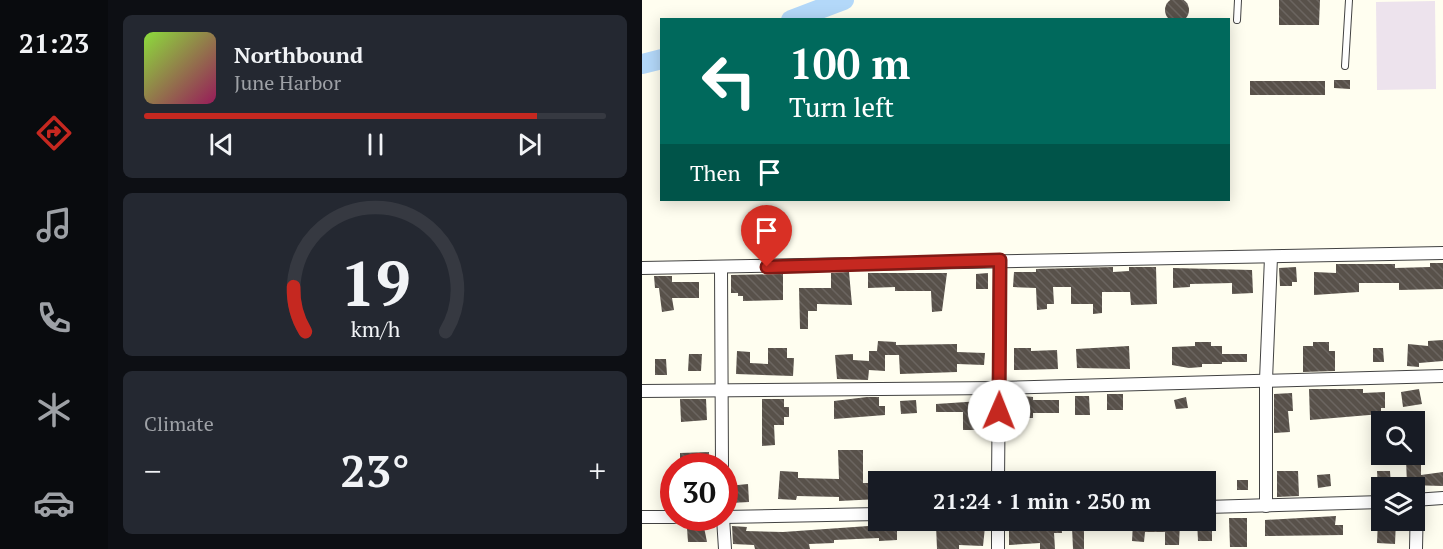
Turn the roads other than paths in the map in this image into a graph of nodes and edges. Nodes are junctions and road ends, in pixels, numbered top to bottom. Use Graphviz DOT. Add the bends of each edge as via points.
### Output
graph roads {
  1 [pos="1238,0"];
  2 [pos="1349,0"];
  3 [pos="1237,20"];
  4 [pos="1345,66"];
  5 [pos="1443,254"];
  6 [pos="1271,257"];
  7 [pos="1000,260"];
  8 [pos="642,268"];
  9 [pos="721,268"];
  10 [pos="1443,376"];
  11 [pos="1266,380"];
  12 [pos="999,388"];
  13 [pos="720,390"];
  14 [pos="642,391"];
  15 [pos="722,453"];
  16 [pos="998,471"];
  17 [pos="1443,498"];
  18 [pos="1425,499"];
  19 [pos="1371,501"];
  20 [pos="1266,506"];
  21 [pos="1216,507"];
  22 [pos="868,514"];
  23 [pos="642,517"];
  24 [pos="660,517"];
  25 [pos="738,517"];
  26 [pos="724,531"];
  27 [pos="998,531"];
  28 [pos="1416,531"];
  29 [pos="725,549"];
  30 [pos="998,549"];
  31 [pos="1416,549"];
  1 -- 3 [label="lane"];
  2 -- 4 [label="lane"];
  5 -- 6 [label="street"];
  6 -- 7 [label="street"];
  6 -- 11 [label="street"];
  7 -- 9 [label="street"];
  7 -- 12 [label="street"];
  8 -- 9 [label="street"];
  9 -- 13 [label="street"];
  10 -- 11 [label="street"];
  11 -- 12 [label="street"];
  11 -- 20 [label="street"];
  12 -- 13 [label="street"];
  12 -- 16 [label="street"];
  13 -- 14 [label="street"];
  13 -- 15 [label="street"];
  17 -- 18 [label="street"];
  19 -- 20 [label="street"];
  20 -- 21 [label="street"];
  22 -- 25 [label="street"];
  23 -- 24 [label="street"];
  26 -- 29 [label="street"];
  27 -- 30 [label="street"];
  28 -- 31 [label="street"];
}
